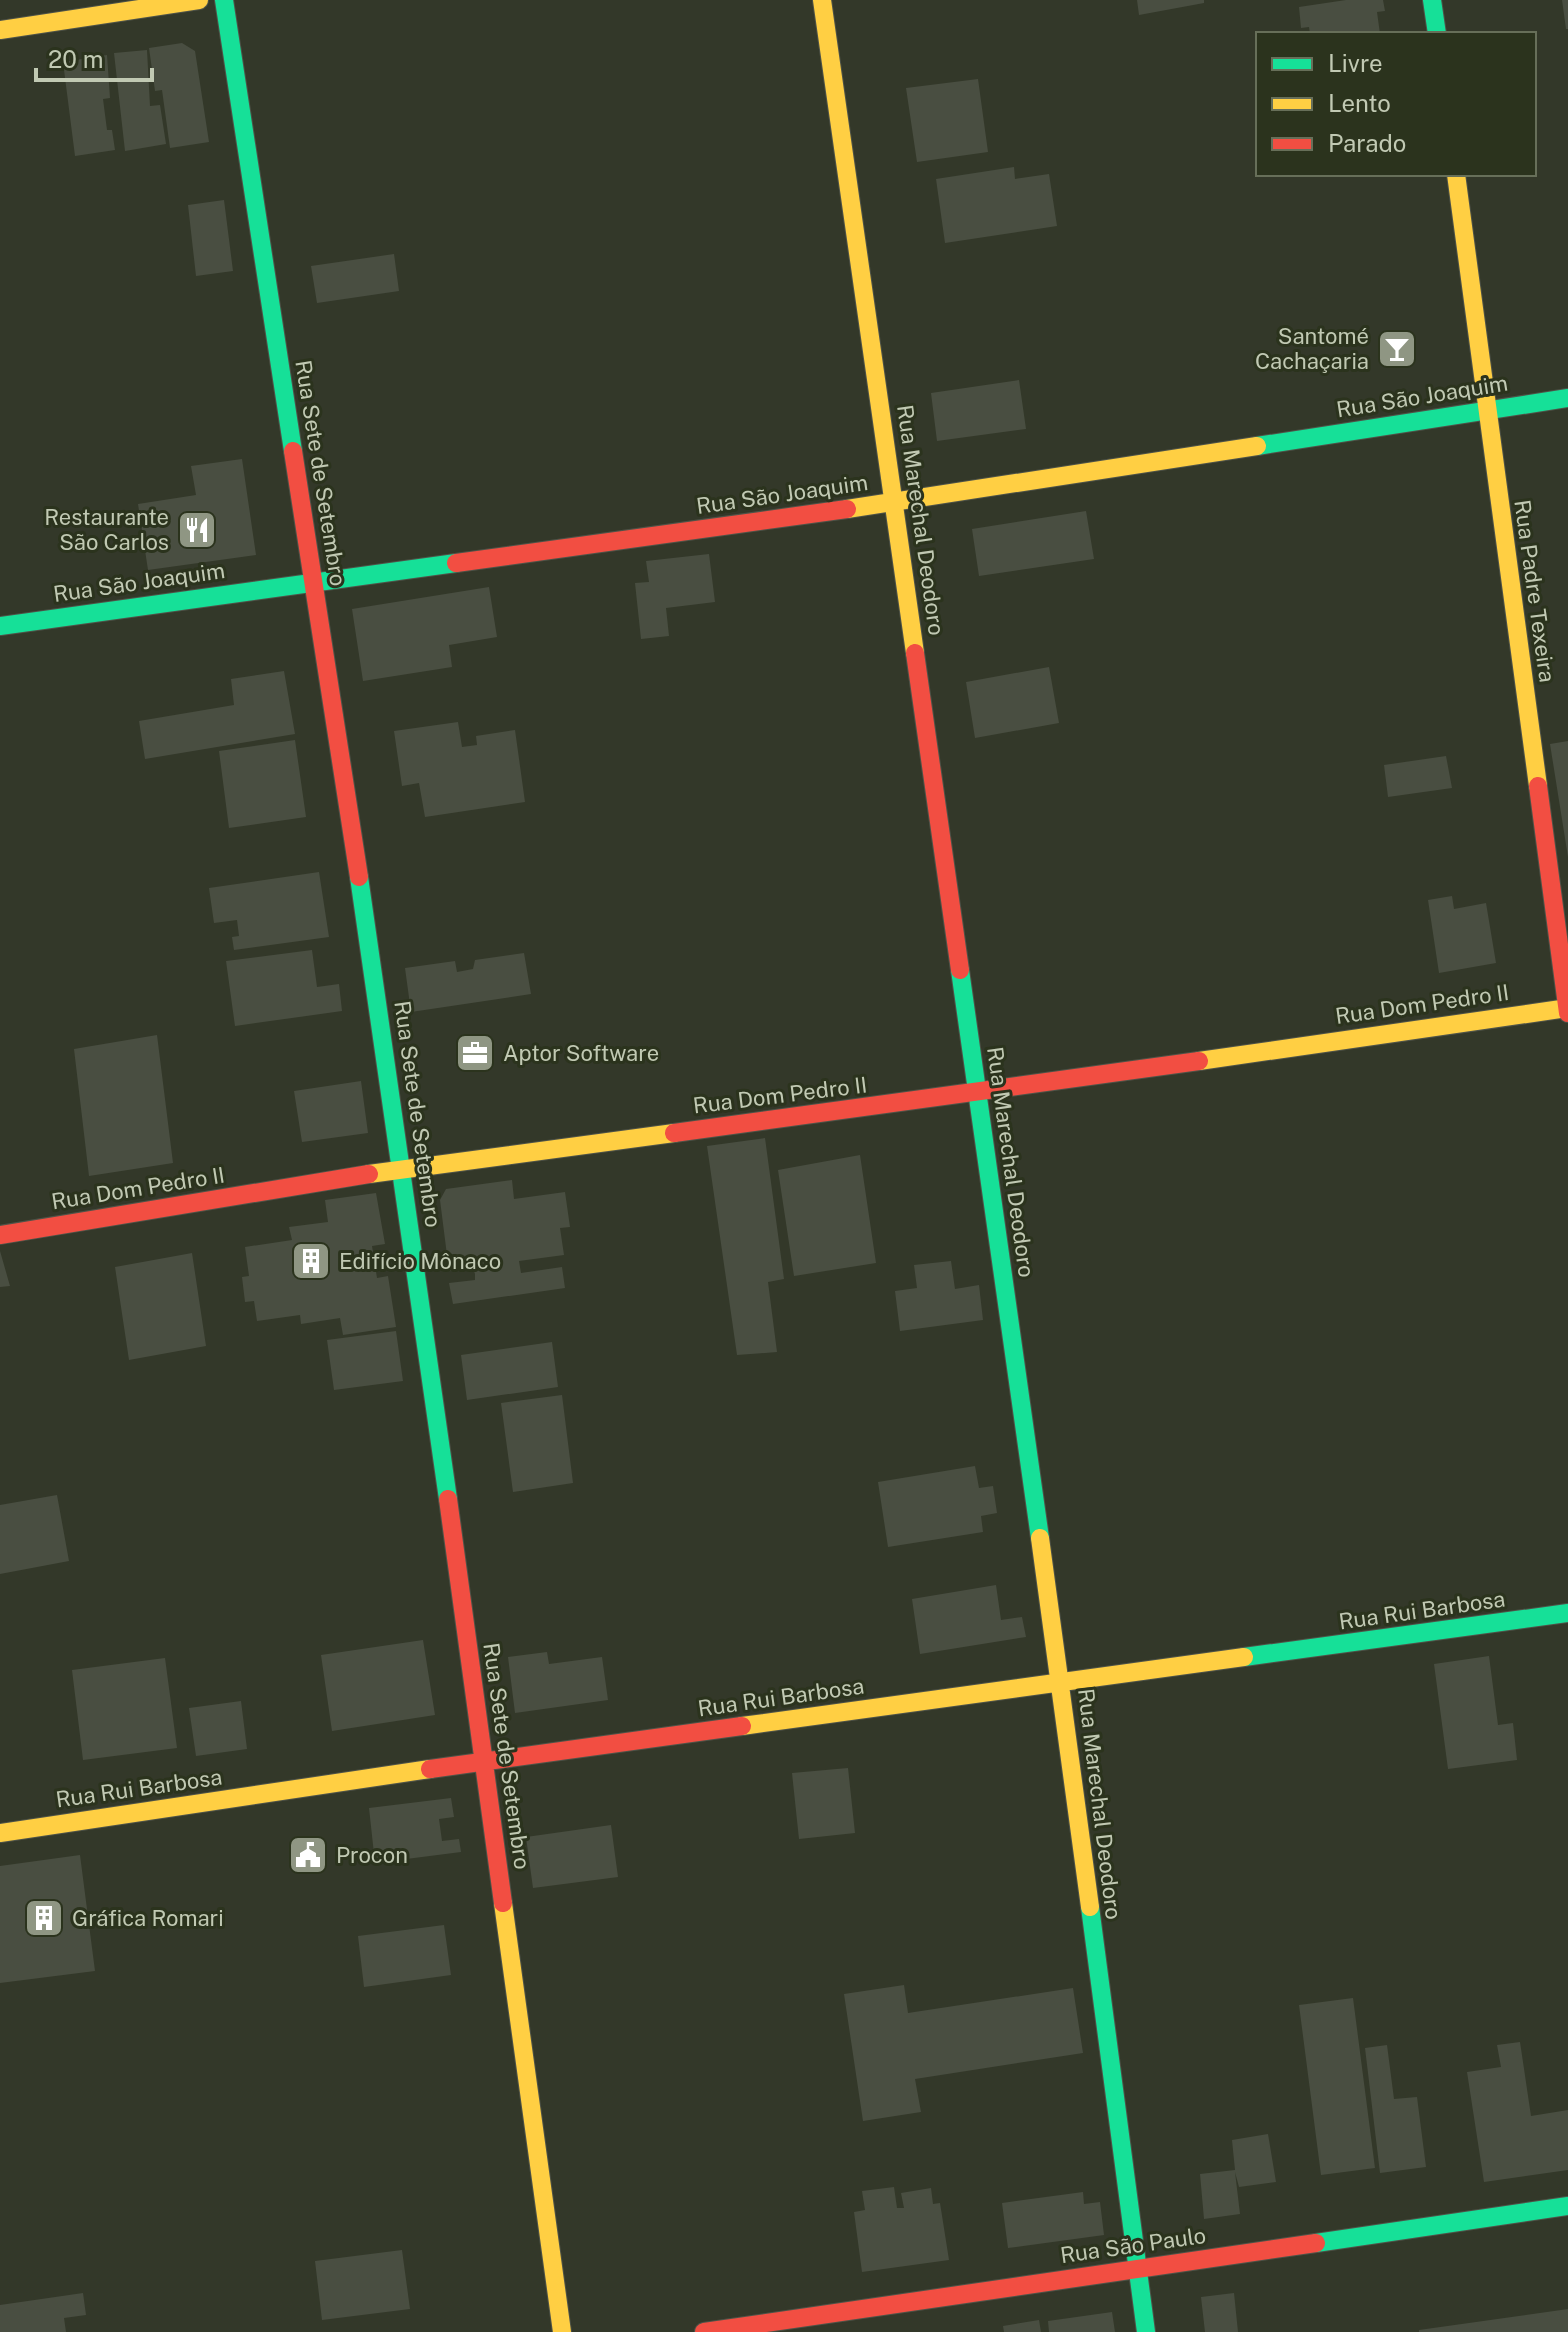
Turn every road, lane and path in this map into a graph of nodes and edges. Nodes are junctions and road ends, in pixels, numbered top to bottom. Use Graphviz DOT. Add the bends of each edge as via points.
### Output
graph roads {
  1 [pos="199,0"];
  2 [pos="224,0"];
  3 [pos="822,0"];
  4 [pos="1432,0"];
  5 [pos="0,30"];
  6 [pos="1437,32"];
  7 [pos="1456,176"];
  8 [pos="1568,398"];
  9 [pos="1490,409"];
  10 [pos="894,503"];
  11 [pos="313,581"];
  12 [pos="0,626"];
  13 [pos="1568,1010"];
  14 [pos="977,1093"];
  15 [pos="403,1168"];
  16 [pos="0,1235"];
  17 [pos="1568,1613"];
  18 [pos="1061,1684"];
  19 [pos="483,1761"];
  20 [pos="0,1833"];
  21 [pos="1568,2206"];
  22 [pos="1137,2269"];
  23 [pos="562,2332"];
  24 [pos="704,2332"];
  25 [pos="1146,2332"];
  1 -- 5 [label="main road"];
  2 -- 11 [label="main road, Rua Sete de Setembro"];
  3 -- 10 [label="main road, Rua Marechal Deodoro"];
  4 -- 6 [label="main road"];
  7 -- 9 [label="main road, Rua Padre Texeira"];
  8 -- 9 [label="main road, Rua São Joaquim"];
  9 -- 10 [label="main road, Rua São Joaquim"];
  9 -- 13 [label="main road, Rua Padre Texeira"];
  10 -- 11 [label="main road, Rua São Joaquim"];
  10 -- 14 [label="main road, Rua Marechal Deodoro"];
  11 -- 12 [label="main road, Rua São Joaquim"];
  11 -- 15 [label="main road, Rua Sete de Setembro"];
  13 -- 14 [label="main road, Rua Dom Pedro II"];
  14 -- 15 [label="main road, Rua Dom Pedro II"];
  14 -- 18 [label="main road, Rua Marechal Deodoro"];
  15 -- 16 [label="main road, Rua Dom Pedro II"];
  15 -- 19 [label="main road, Rua Sete de Setembro"];
  17 -- 18 [label="main road, Rua Rui Barbosa"];
  18 -- 19 [label="main road, Rua Rui Barbosa"];
  18 -- 22 [label="main road, Rua Marechal Deodoro"];
  19 -- 20 [label="main road, Rua Rui Barbosa"];
  19 -- 23 [label="main road, Rua Sete de Setembro"];
  21 -- 22 [label="main road, Rua São Paulo"];
  22 -- 24 [label="main road, Rua São Paulo"];
  22 -- 25 [label="main road, Rua Marechal Deodoro"];
}
